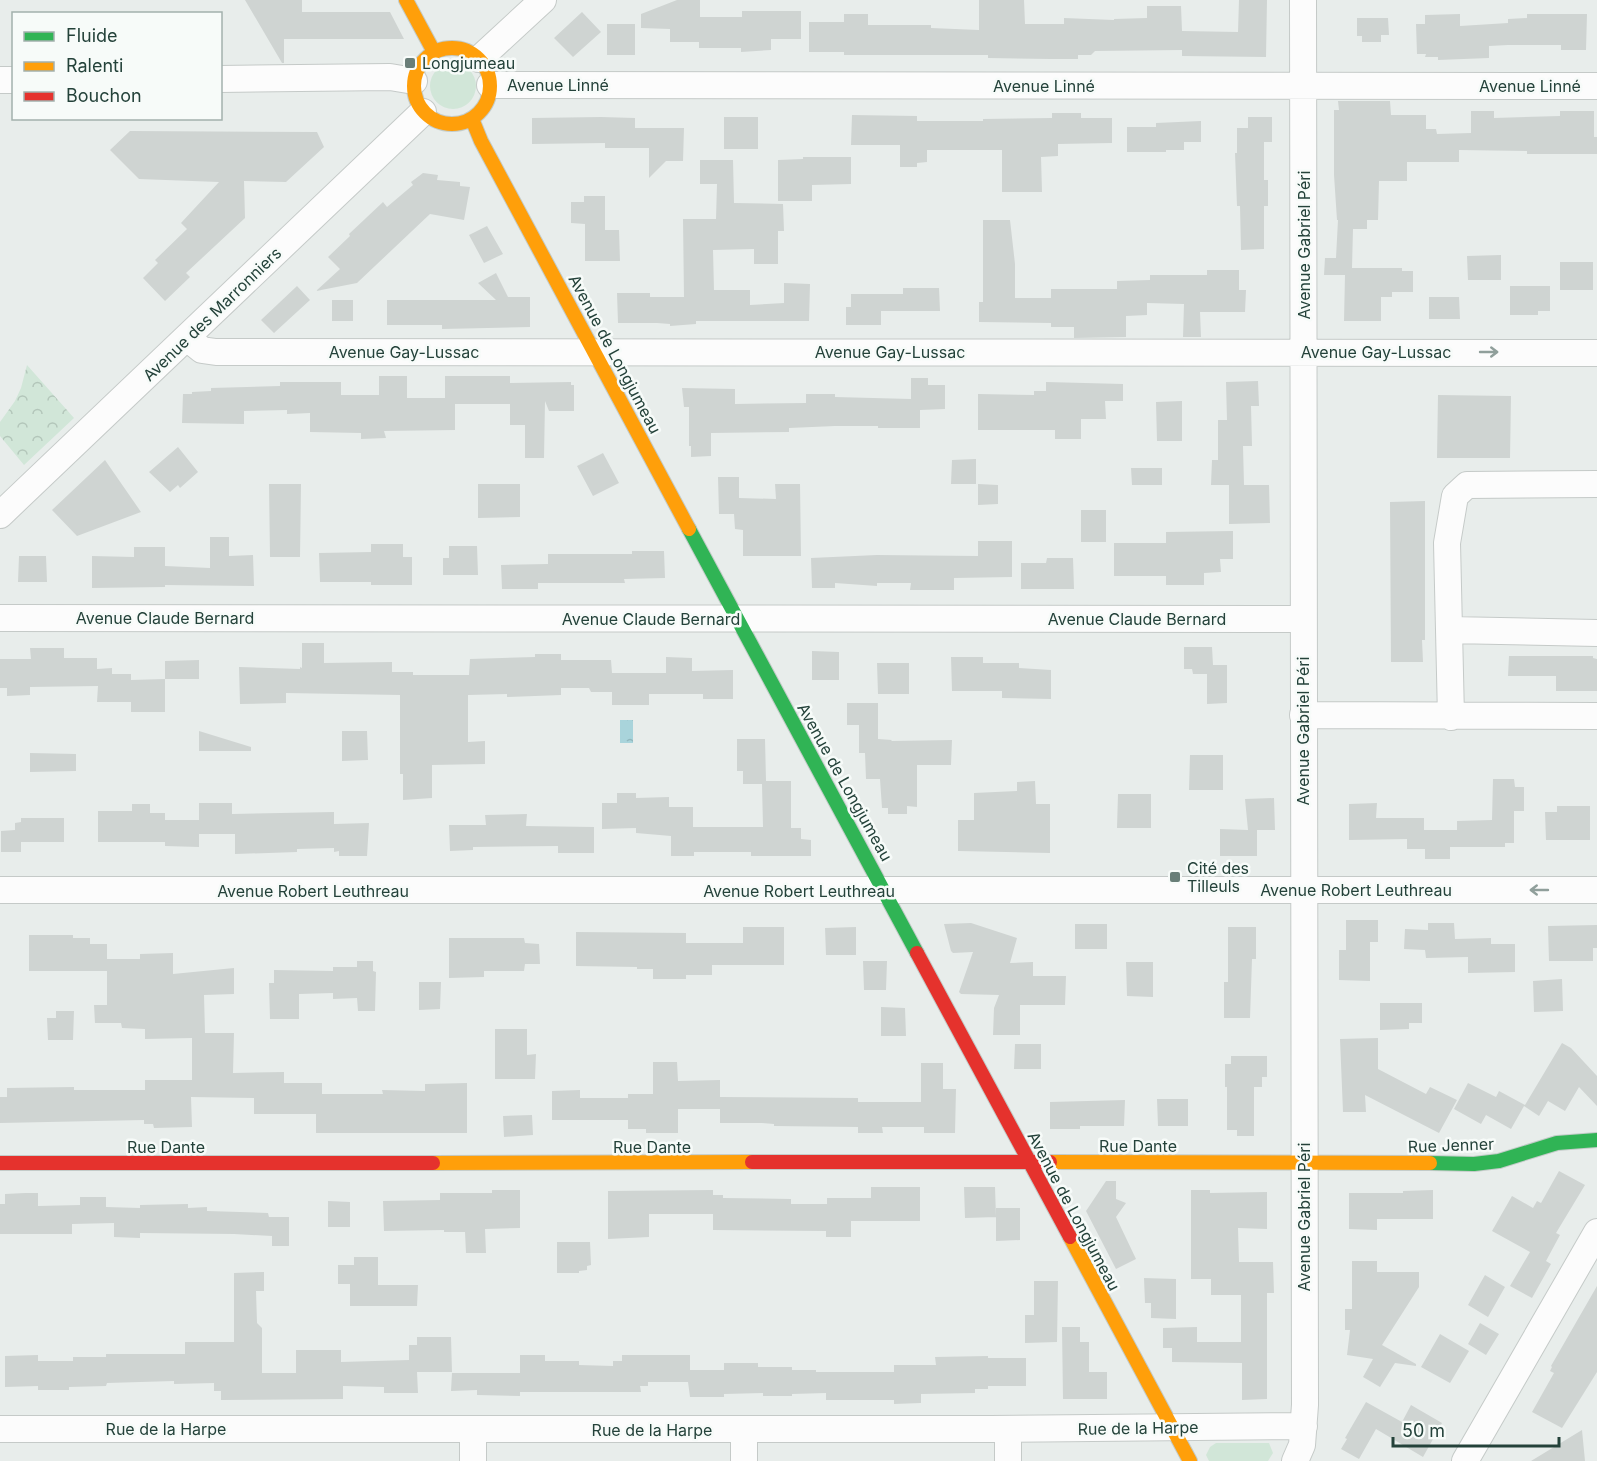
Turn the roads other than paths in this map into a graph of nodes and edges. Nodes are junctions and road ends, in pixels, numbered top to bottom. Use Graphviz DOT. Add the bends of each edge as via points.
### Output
graph roads {
  1 [pos="406,0"];
  2 [pos="543,0"];
  3 [pos="1303,0"];
  4 [pos="434,52"];
  5 [pos="479,59"];
  6 [pos="222,79"];
  7 [pos="414,81"];
  8 [pos="490,85"];
  9 [pos="1303,86"];
  10 [pos="1597,86"];
  11 [pos="423,112"];
  12 [pos="472,119"];
  13 [pos="187,338"];
  14 [pos="596,352"];
  15 [pos="1304,352"];
  16 [pos="1597,353"];
  17 [pos="1597,484"];
  18 [pos="0,514"];
  19 [pos="0,618"];
  20 [pos="737,619"];
  21 [pos="1302,619"];
  22 [pos="1449,630"];
  23 [pos="1597,633"];
  24 [pos="1303,715"];
  25 [pos="1597,716"];
  26 [pos="1451,717"];
  27 [pos="0,890"];
  28 [pos="1304,890"];
  29 [pos="1597,890"];
  30 [pos="885,891"];
  31 [pos="1597,1140"];
  32 [pos="1304,1162"];
  33 [pos="0,1163"];
  34 [pos="1029,1163"];
  35 [pos="1597,1232"];
  36 [pos="1304,1426"];
  37 [pos="1172,1428"];
  38 [pos="0,1429"];
  39 [pos="1008,1429"];
  40 [pos="472,1430"];
  41 [pos="744,1430"];
  42 [pos="473,1461"];
  43 [pos="744,1461"];
  44 [pos="1008,1461"];
  45 [pos="1190,1461"];
  46 [pos="1294,1461"];
  47 [pos="1465,1461"];
  1 -- 4 [label="street"];
  2 -- 5 [label="street"];
  3 -- 9 [label="street, Avenue Gabriel Péri"];
  4 -- 5 [label="street" via="458,48"];
  4 -- 7 [label="street" via="421,64"];
  5 -- 8 [label="street"];
  6 -- 7 [label="street" via="390,77"];
  7 -- 11 [label="street" via="414,92"];
  8 -- 9 [label="street, Avenue Linné"];
  8 -- 12 [label="street" via="486,105"];
  9 -- 10 [label="street, Avenue Linné"];
  9 -- 15 [label="street, Avenue Gabriel Péri"];
  11 -- 12 [label="street" via="446,124"];
  11 -- 13 [label="street, Avenue des Marronniers"];
  12 -- 14 [label="street, Avenue de Longjumeau"];
  13 -- 14 [label="street, Avenue Gay-Lussac" via="202,350 216,352"];
  13 -- 18 [label="street, Avenue des Marronniers"];
  14 -- 15 [label="street, Avenue Gay-Lussac"];
  14 -- 20 [label="street, Avenue de Longjumeau"];
  15 -- 16 [label="street, Avenue Gay-Lussac, one-way"];
  15 -- 21 [label="street, Avenue Gabriel Péri"];
  17 -- 22 [label="street" via="1467,485 1455,495 1448,543"];
  19 -- 20 [label="street, Avenue Claude Bernard"];
  20 -- 21 [label="street, Avenue Claude Bernard"];
  20 -- 30 [label="street, Avenue de Longjumeau"];
  21 -- 24 [label="street, Avenue Gabriel Péri"];
  22 -- 23 [label="street"];
  22 -- 26 [label="street"];
  24 -- 26 [label="street"];
  24 -- 28 [label="street, Avenue Gabriel Péri"];
  25 -- 26 [label="street"];
  27 -- 30 [label="street, Avenue Robert Leuthreau"];
  29 -- 28 [label="street, Avenue Robert Leuthreau, one-way"];
  28 -- 30 [label="street, Avenue Robert Leuthreau"];
  28 -- 32 [label="street, Avenue Gabriel Péri"];
  30 -- 34 [label="street, Avenue de Longjumeau"];
  31 -- 32 [label="street, Rue Jenner" via="1557,1143 1499,1161 1474,1164"];
  32 -- 34 [label="street, Rue Dante"];
  32 -- 36 [label="street, Avenue Gabriel Péri"];
  33 -- 34 [label="street, Rue Dante"];
  34 -- 37 [label="street, Avenue de Longjumeau"];
  35 -- 47 [label="street"];
  36 -- 37 [label="street, Rue de la Harpe"];
  36 -- 46 [label="street, Avenue Gabriel Péri" via="1302,1445"];
  37 -- 39 [label="street, Rue de la Harpe"];
  37 -- 45 [label="street, Avenue de Longjumeau"];
  38 -- 40 [label="street, Rue de la Harpe"];
  39 -- 41 [label="street, Rue de la Harpe"];
  39 -- 44 [label="street"];
  40 -- 41 [label="street, Rue de la Harpe"];
  40 -- 42 [label="street"];
  41 -- 43 [label="street"];
}
